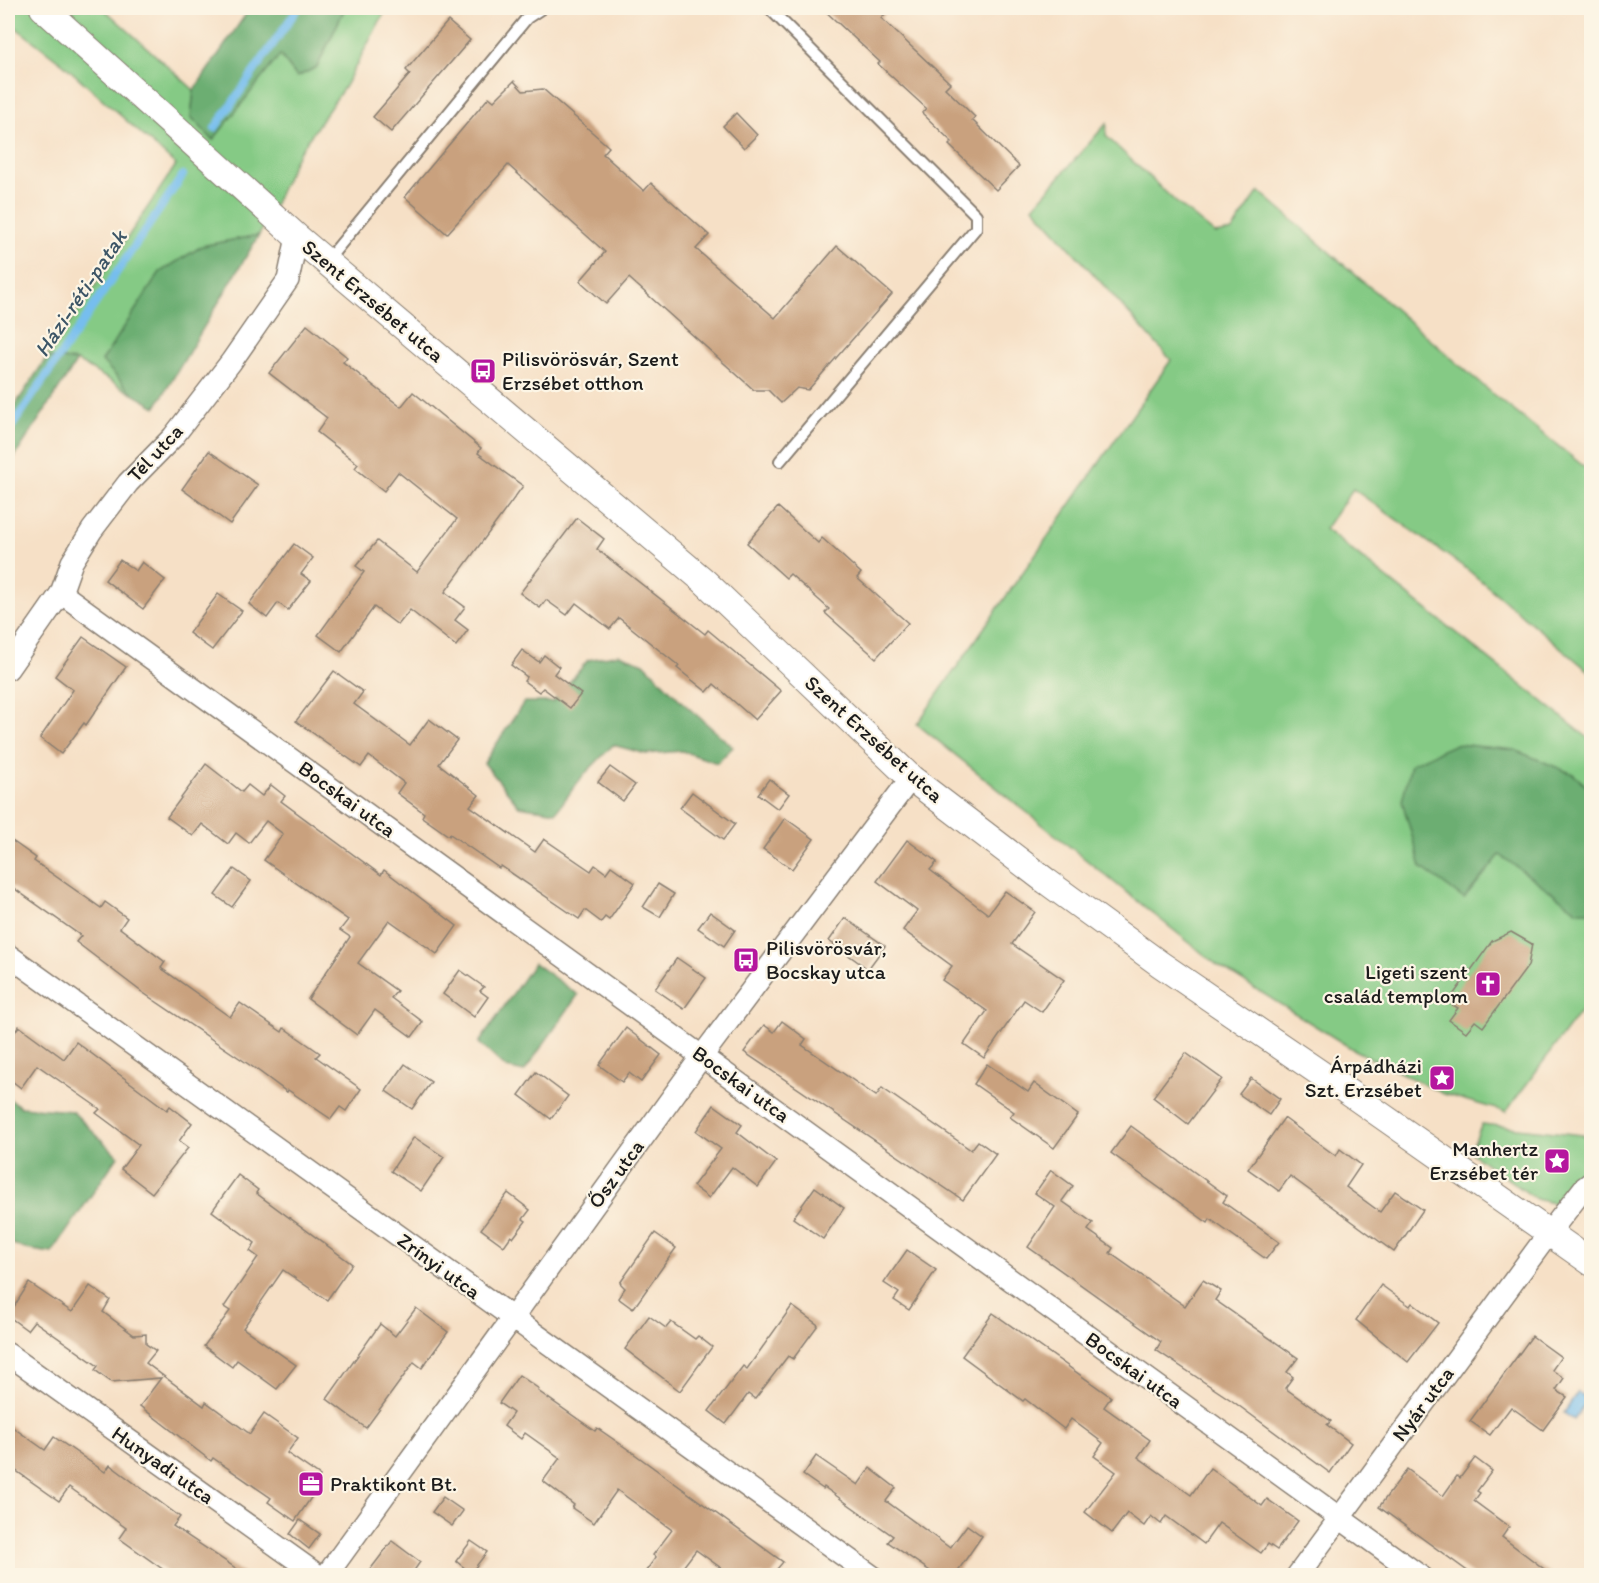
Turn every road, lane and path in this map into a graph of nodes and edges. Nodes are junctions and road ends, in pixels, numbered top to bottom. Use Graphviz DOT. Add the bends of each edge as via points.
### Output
graph roads {
  1 [pos="43,8"];
  2 [pos="542,8"];
  3 [pos="769,8"];
  4 [pos="297,237"];
  5 [pos="326,262"];
  6 [pos="780,461"];
  7 [pos="61,593"];
  8 [pos="8,669"];
  9 [pos="911,778"];
  10 [pos="8,955"];
  11 [pos="702,1056"];
  12 [pos="1592,1182"];
  13 [pos="1549,1233"];
  14 [pos="1592,1263"];
  15 [pos="512,1318"];
  16 [pos="8,1354"];
  17 [pos="1338,1518"];
  18 [pos="319,1575"];
  19 [pos="326,1575"];
  20 [pos="872,1575"];
  21 [pos="1297,1575"];
  22 [pos="1420,1575"];
  1 -- 4 [label="street, Szent Erzsébet utca"];
  2 -- 5 [label="lane" via="527,18"];
  3 -- 6 [label="lane" via="976,215 976,228"];
  4 -- 5 [label="street, Szent Erzsébet utca"];
  4 -- 7 [label="street, Tél utca" via="288,280 173,437 128,483 92,530 72,562"];
  5 -- 9 [label="street, Szent Erzsébet utca" via="704,581"];
  7 -- 8 [label="street, Tél utca"];
  7 -- 11 [label="street, Bocskai utca"];
  9 -- 11 [label="street, Ősz utca"];
  9 -- 13 [label="street, Szent Erzsébet utca" via="1178,977"];
  10 -- 15 [label="street, Zrínyi utca"];
  11 -- 15 [label="street, Ősz utca"];
  11 -- 17 [label="street, Bocskai utca"];
  12 -- 13 [label="street"];
  13 -- 14 [label="street, Szent Erzsébet utca"];
  13 -- 17 [label="street, Nyár utca"];
  15 -- 19 [label="street, Ősz utca"];
  15 -- 20 [label="street, Zrínyi utca"];
  16 -- 18 [label="street, Hunyadi utca"];
  17 -- 21 [label="street, Nyár utca"];
  17 -- 22 [label="street, Bocskai utca"];
}
